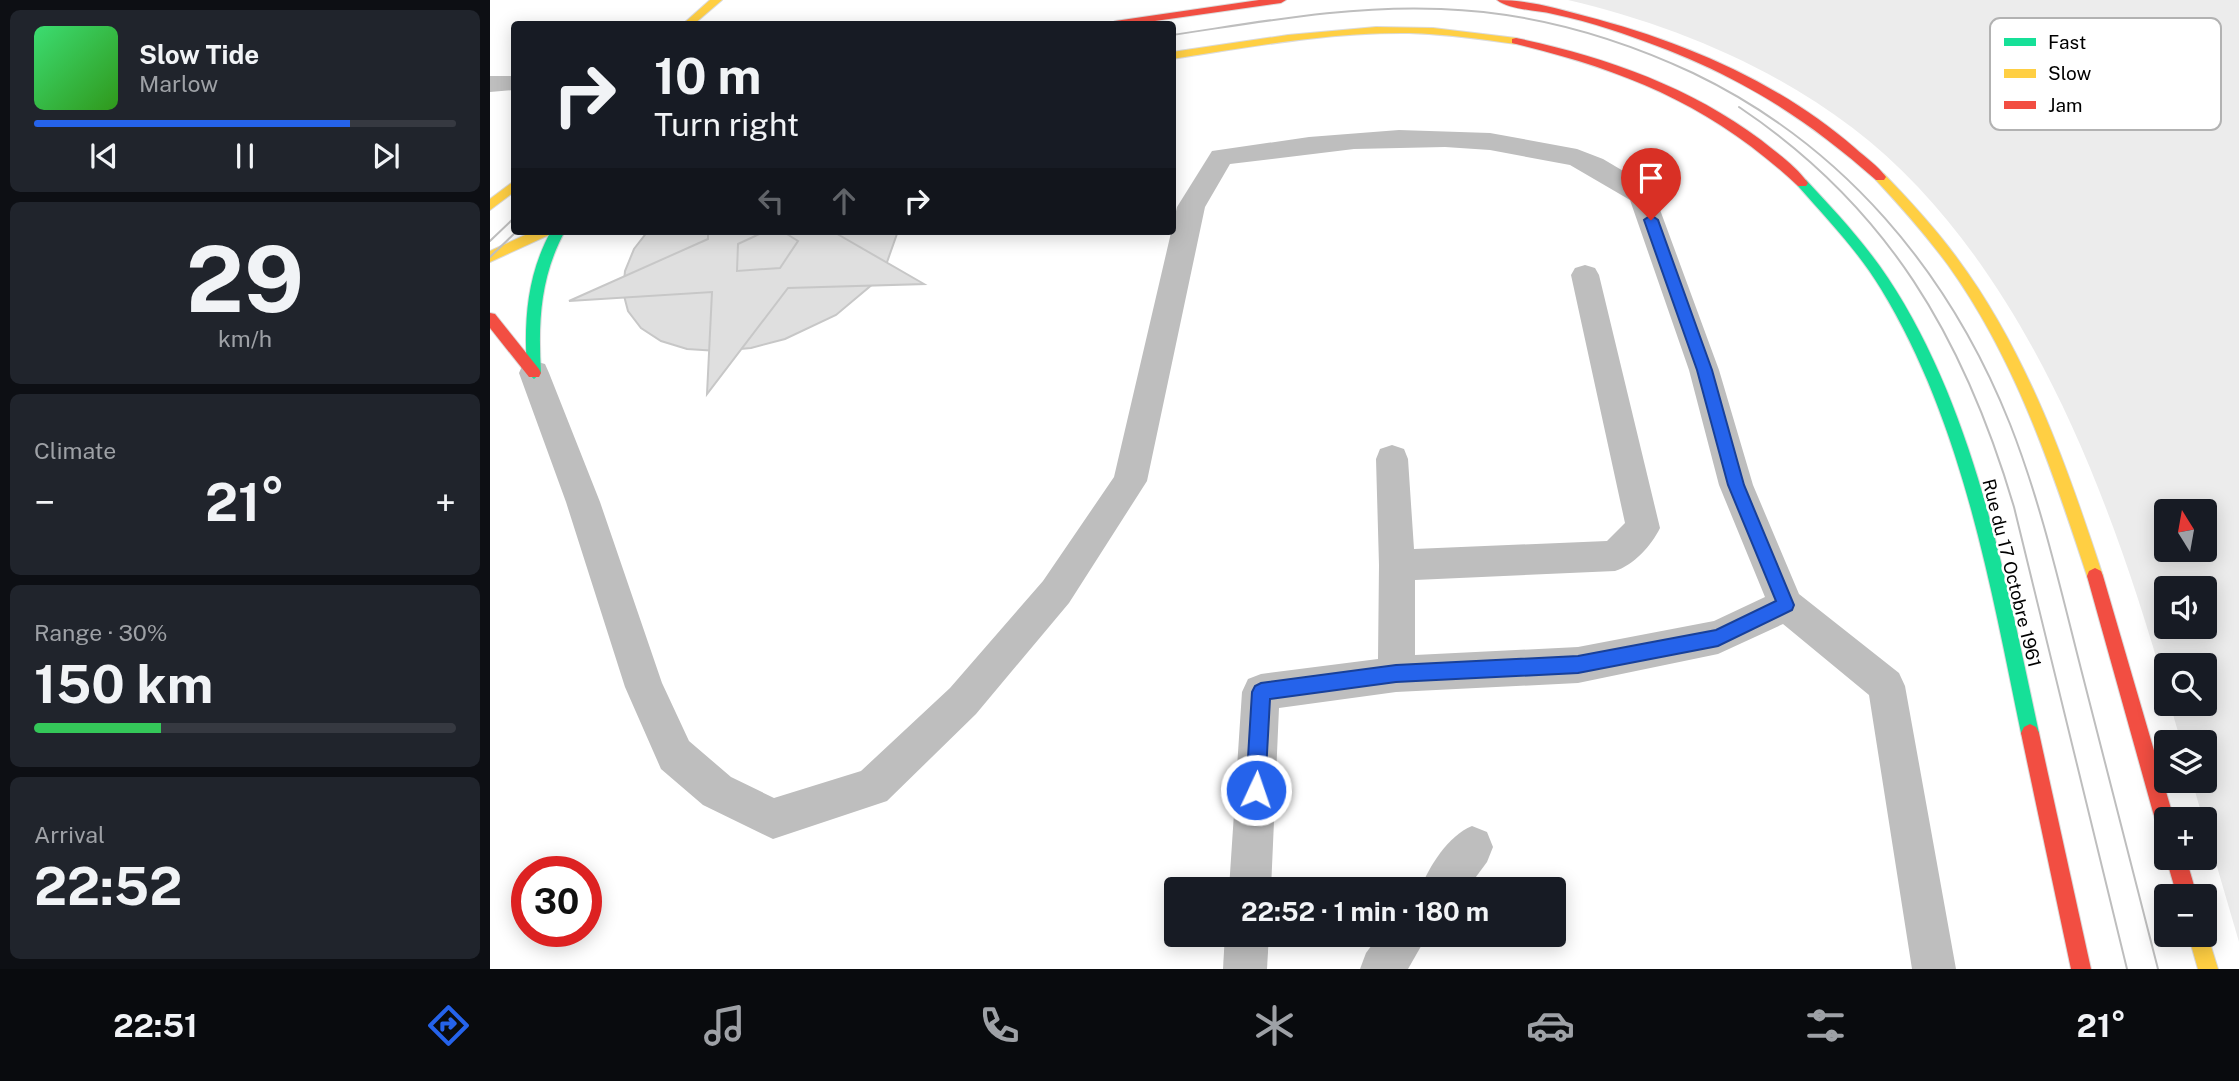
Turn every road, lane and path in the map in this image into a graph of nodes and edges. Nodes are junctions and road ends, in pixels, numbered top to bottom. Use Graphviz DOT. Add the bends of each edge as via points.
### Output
graph roads {
  1 [pos="719,0"];
  2 [pos="1281,0"];
  3 [pos="1502,0"];
  4 [pos="692,21"];
  5 [pos="711,21"];
  6 [pos="1136,21"];
  7 [pos="1176,55"];
  8 [pos="511,83"];
  9 [pos="490,84"];
  10 [pos="511,188"];
  11 [pos="490,206"];
  12 [pos="538,235"];
  13 [pos="555,235"];
  14 [pos="490,257"];
  15 [pos="1585,275"];
  16 [pos="490,318"];
  17 [pos="534,373"];
  18 [pos="1392,459"];
  19 [pos="1397,565"];
  20 [pos="1786,605"];
  21 [pos="1396,674"];
  22 [pos="2162,807"];
  23 [pos="1472,847"];
  24 [pos="1251,877"];
  25 [pos="1450,877"];
  26 [pos="1246,947"];
  27 [pos="1398,947"];
  28 [pos="2202,947"];
  29 [pos="1245,969"];
  30 [pos="1382,969"];
  31 [pos="1934,969"];
  32 [pos="2081,969"];
  33 [pos="2208,969"];
  1 -- 4 [label="main road"];
  1 -- 5 [label="main road"];
  2 -- 6 [label="main road"];
  3 -- 22 [label="main road" via="1582,15 1631,30 1762,87 1805,114 1868,165 1926,229 2002,346 2049,447 2111,625"];
  7 -- 32 [label="main road, Rue du 17 Octobre 1961" via="1391,30 1536,46 1616,68 1702,107 1761,146 1808,187 1867,259 1902,313 1949,416 1991,553"];
  8 -- 9 [label="street"];
  10 -- 11 [label="main road"];
  12 -- 14 [label="main road"];
  13 -- 17 [label="main road" via="538,269 532,299"];
  15 -- 19 [label="street" via="1643,528 1615,556"];
  16 -- 17 [label="main road"];
  17 -- 20 [label="street" via="583,502 643,687 675,755 717,790 773,819 873,786 963,701 1056,592 1130,481 1191,207 1221,158 1304,144 1494,141 1579,159 1642,195 1704,370 1736,485"];
  18 -- 19 [label="street"];
  19 -- 21 [label="street"];
  20 -- 21 [label="street" via="1718,637 1578,664"];
  20 -- 31 [label="street" via="1886,686"];
  21 -- 24 [label="street" via="1261,692"];
  23 -- 25 [label="street"];
  26 -- 29 [label="street"];
  27 -- 30 [label="street"];
  28 -- 33 [label="main road"];
}
